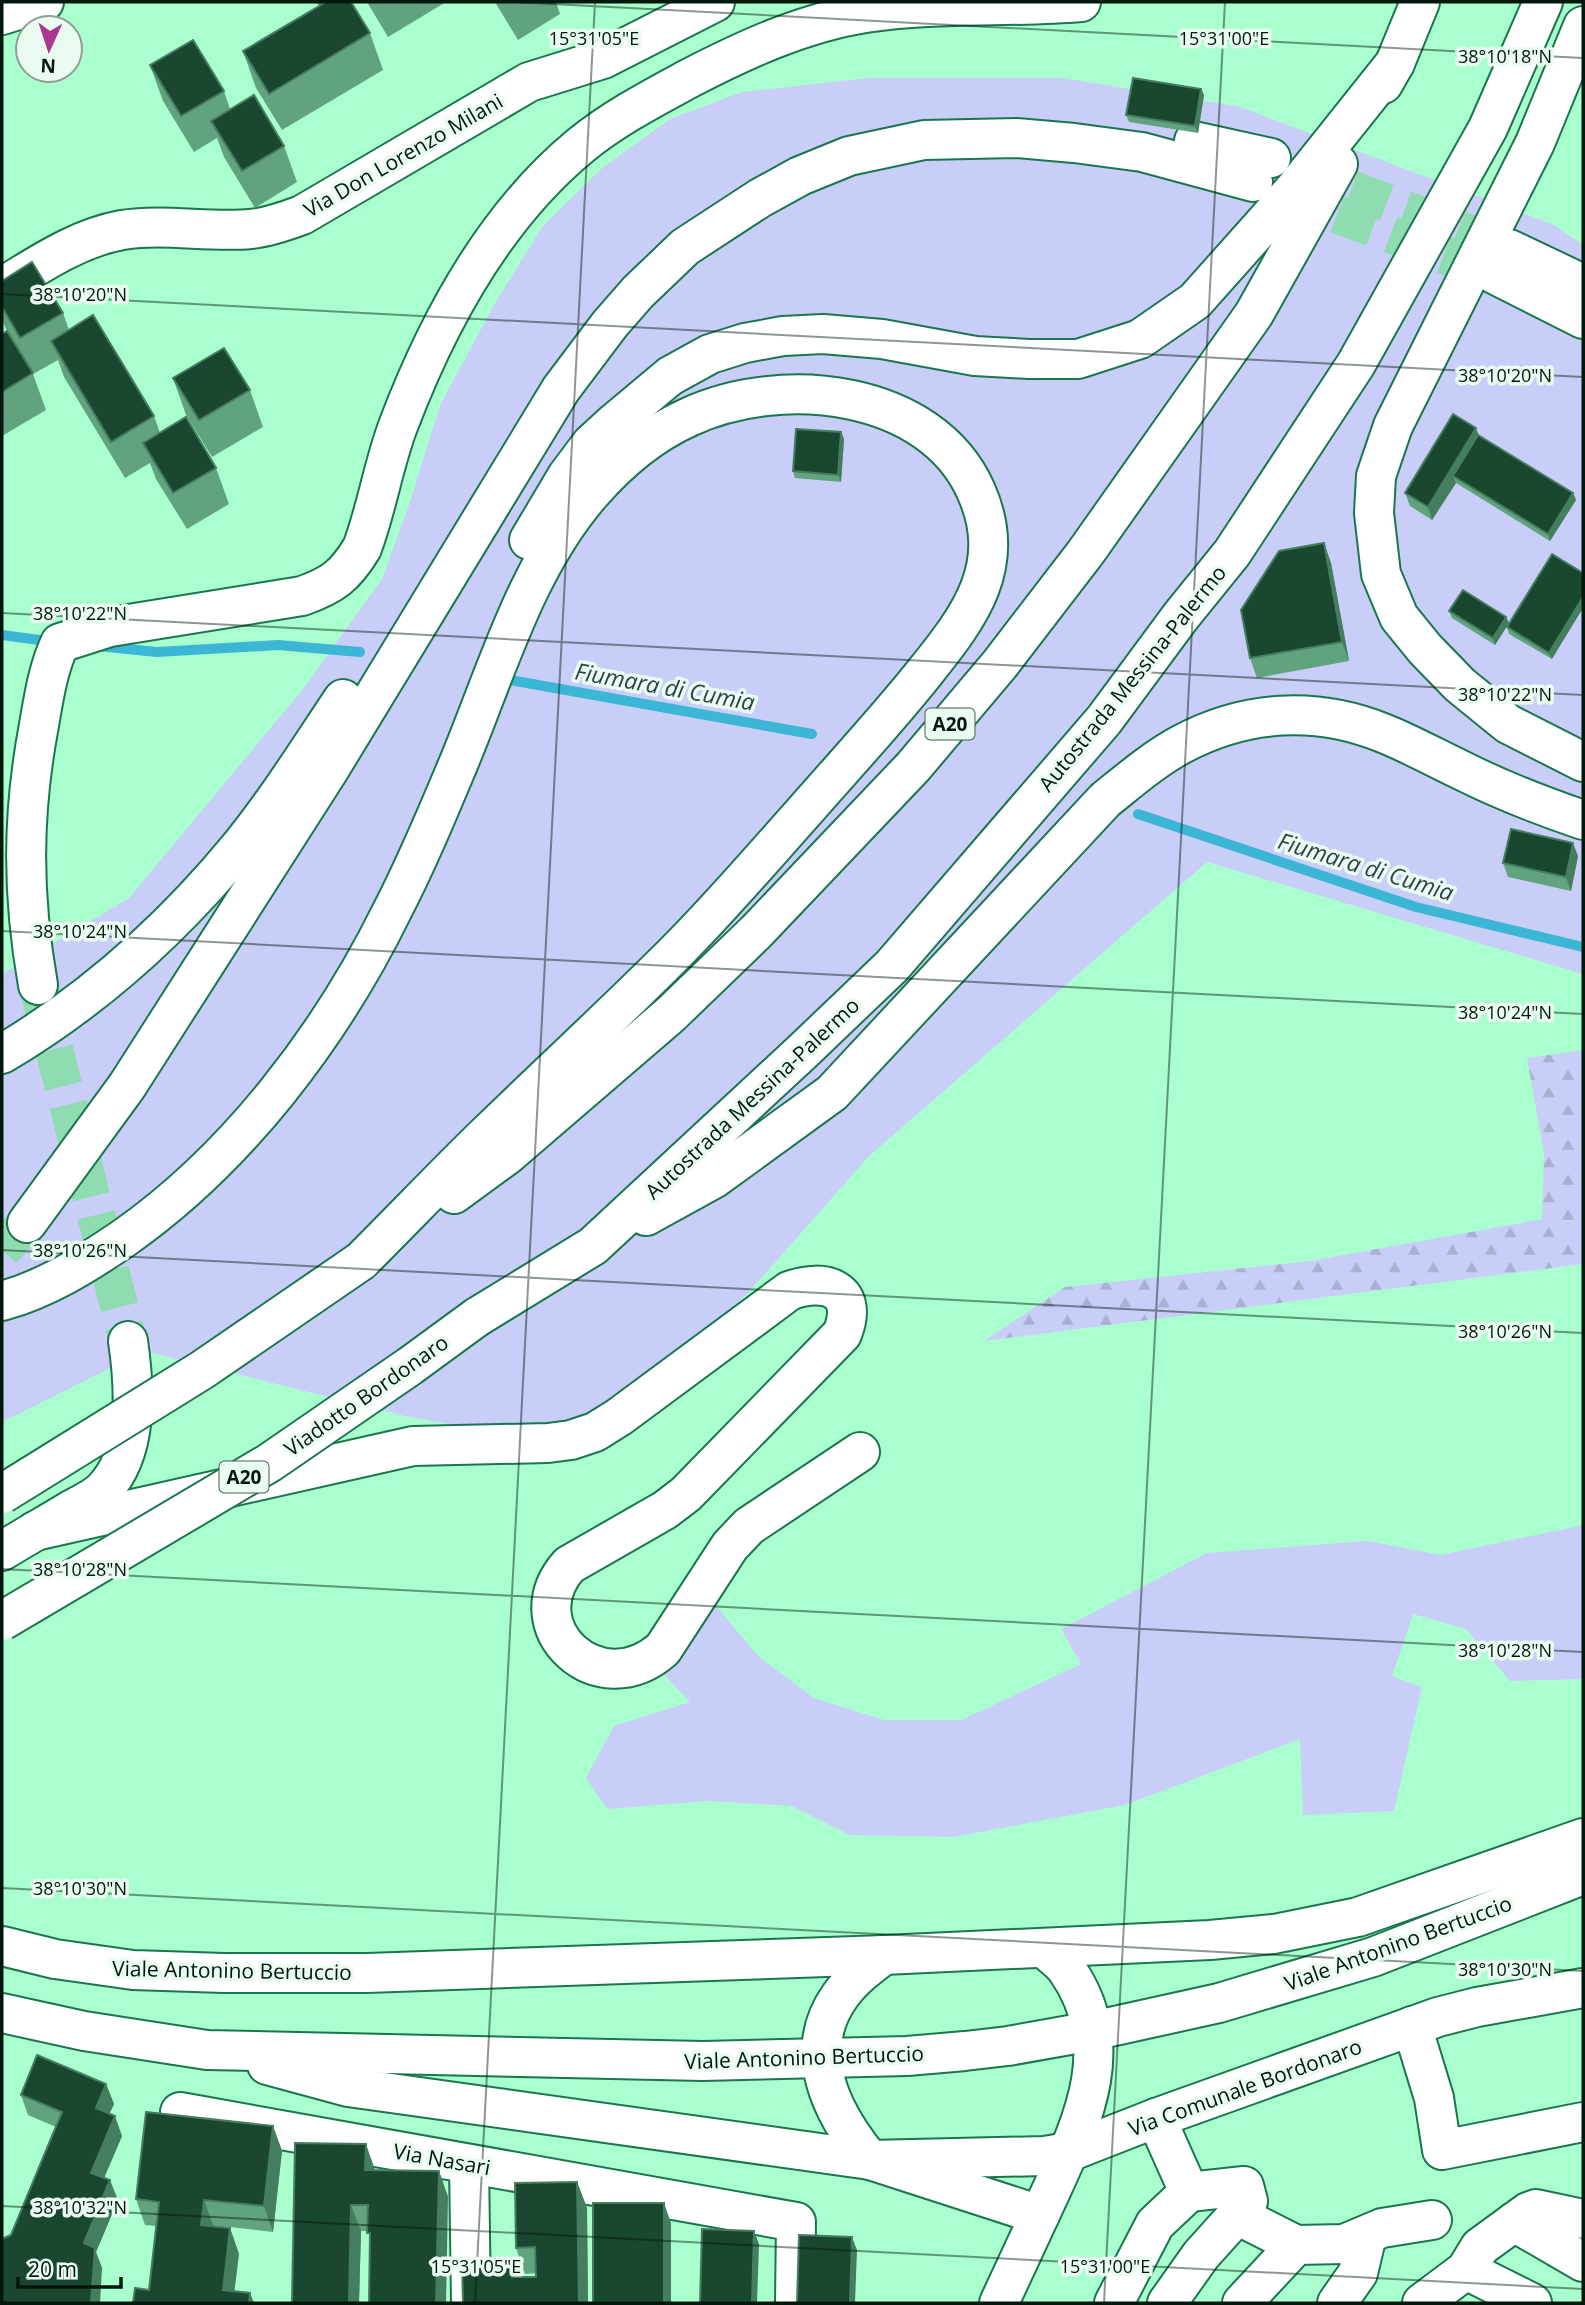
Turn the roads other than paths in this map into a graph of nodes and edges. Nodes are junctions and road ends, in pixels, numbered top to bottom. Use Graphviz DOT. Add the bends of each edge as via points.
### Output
graph roads {
  1 [pos="44,2"];
  2 [pos="715,2"];
  3 [pos="1081,2"];
  4 [pos="1420,2"];
  5 [pos="1544,2"];
  6 [pos="2,15"];
  7 [pos="1583,26"];
  8 [pos="1395,63"];
  9 [pos="1583,284"];
  10 [pos="2,287"];
  11 [pos="1583,319"];
  12 [pos="1583,762"];
  13 [pos="1583,820"];
  14 [pos="38,985"];
  15 [pos="2,1054"];
  16 [pos="27,1223"];
  17 [pos="593,1246"];
  18 [pos="361,1261"];
  19 [pos="2,1276"];
  20 [pos="2,1301"];
  21 [pos="477,1317"];
  22 [pos="128,1341"];
  23 [pos="860,1452"];
  24 [pos="2,1494"];
  25 [pos="35,1531"];
  26 [pos="2,1551"];
  27 [pos="2,1621"];
  28 [pos="1583,1838"];
  29 [pos="1583,1875"];
  30 [pos="2,1946"];
  31 [pos="1044,1948"];
  32 [pos="884,1955"];
  33 [pos="1583,1988"];
  34 [pos="2,2013"];
  35 [pos="1412,2026"];
  36 [pos="1092,2032"];
  37 [pos="207,2050"];
  38 [pos="820,2059"];
  39 [pos="180,2112"];
  40 [pos="1156,2118"];
  41 [pos="1583,2122"];
  42 [pos="1069,2152"];
  43 [pos="870,2160"];
  44 [pos="469,2164"];
  45 [pos="606,2188"];
  46 [pos="1189,2192"];
  47 [pos="1040,2215"];
  48 [pos="1237,2215"];
  49 [pos="1583,2219"];
  50 [pos="1432,2220"];
  51 [pos="1514,2222"];
  52 [pos="608,2226"];
  53 [pos="1367,2235"];
  54 [pos="1296,2245"];
  55 [pos="1583,2262"];
  56 [pos="1466,2270"];
  57 [pos="471,2303"];
  58 [pos="795,2303"];
  59 [pos="999,2303"];
  60 [pos="1114,2303"];
  61 [pos="1167,2303"];
  62 [pos="1242,2303"];
  63 [pos="1337,2303"];
  64 [pos="1422,2303"];
  65 [pos="1532,2303"];
  1 -- 6 [label="main road"];
  2 -- 10 [label="main road, Via Don Lorenzo Milani" via="603,59 528,82 302,215 251,229 161,228 98,236 69,247"];
  3 -- 14 [label="main road" via="897,9 801,29 764,42 642,103 551,172 479,262 432,345 397,429 362,548 340,578 302,596 110,627 60,643 50,667 25,827 25,872"];
  4 -- 8 [label="main road, A20"];
  5 -- 17 [label="main road, Autostrada Messina-Palermo / A20" via="1488,128 1356,364 1232,553 1104,720 892,966"];
  7 -- 12 [label="main road" via="1535,143 1392,426 1376,476 1374,513 1381,574 1399,617 1425,649 1508,724"];
  8 -- 18 [label="main road, A20" via="1254,314 1078,562 914,767 671,1014 506,1156"];
  8 -- 19 [label="main road" via="1293,191 1195,301 1140,340 1078,359 1029,359 975,356 882,339 782,336 710,354 670,376 614,422 567,476 522,552 370,903 281,1046 215,1127 132,1201 50,1256"];
  9 -- 11 [label="main road" via="1501,261"];
  13 -- 17 [label="main road" via="1534,804 1348,721 1282,714 1218,728 1182,744 1105,800 832,1093 715,1178"];
  15 -- 16 [label="main road" via="114,973 162,931 242,844 361,671 568,343 645,253 706,204 791,152 843,132 921,117 1019,116 1150,132 1262,170 1074,143 1016,138 924,140 849,156 800,176 685,247 638,292 561,389 328,770 127,1086"];
  17 -- 21 [label="main road, Autostrada Messina-Palermo / A20"];
  18 -- 20 [label="main road" via="719,907 902,701 959,629 975,605 982,583 988,531 971,480 937,437 907,418 869,404 825,395 790,395 723,404 691,416 633,451 589,495 561,533 525,599 392,913 303,1059 231,1145 151,1218 61,1277"];
  18 -- 24 [label="main road, A20, bridge" via="202,1370"];
  21 -- 27 [label="main road, Viadotto Bordonaro / A20, bridge" via="269,1463"];
  22 -- 25 [label="main road" via="131,1411 116,1474 101,1492"];
  23 -- 25 [label="main road" via="749,1526 730,1546 663,1649 651,1660 615,1670 577,1657 563,1644 552,1609 558,1577 569,1564 648,1521 686,1494 842,1334 848,1308 834,1288 818,1284 789,1291 619,1417 571,1440 413,1446"];
  25 -- 26 [label="main road"];
  28 -- 31 [label="main road, Viale Antonino Bertuccio" via="1324,1925 1210,1940"];
  29 -- 36 [label="main road, Viale Antonino Bertuccio" via="1334,1970"];
  30 -- 32 [label="main road, Viale Antonino Bertuccio" via="93,1966 224,1973 395,1972"];
  31 -- 32 [label="main road, Viale Antonino Bertuccio"];
  31 -- 36 [label="main road" via="1066,1968 1079,1990"];
  32 -- 38 [label="main road" via="839,1998 828,2019"];
  33 -- 35 [label="main road, Via Comunale Bordonaro" via="1477,2007"];
  34 -- 37 [label="main road, Viale Antonino Bertuccio"];
  35 -- 40 [label="main road, Via Comunale Bordonaro"];
  35 -- 41 [label="main road" via="1434,2098 1442,2150"];
  36 -- 38 [label="main road, Viale Antonino Bertuccio" via="965,2051"];
  36 -- 42 [label="main road" via="1093,2080"];
  37 -- 38 [label="main road, Viale Antonino Bertuccio" via="704,2061"];
  37 -- 43 [label="main road" via="348,2087"];
  38 -- 43 [label="main road" via="839,2115"];
  39 -- 44 [label="main road, Via Nasari" via="309,2150"];
  40 -- 42 [label="main road, Via Comunale Bordonaro"];
  40 -- 46 [label="main road"];
  42 -- 43 [label="main road, Via Comunale Bordonaro"];
  42 -- 47 [label="main road"];
  43 -- 47 [label="main road"];
  44 -- 45 [label="main road, Via Nasari"];
  44 -- 57 [label="main road"];
  45 -- 52 [label="main road"];
  45 -- 58 [label="main road, Via Nasari" via="703,2220 796,2222"];
  46 -- 48 [label="main road" via="1244,2186 1248,2201"];
  46 -- 60 [label="main road" via="1155,2224"];
  47 -- 59 [label="main road"];
  48 -- 54 [label="main road"];
  48 -- 61 [label="main road"];
  49 -- 51 [label="main road" via="1536,2208"];
  50 -- 53 [label="main road"];
  51 -- 55 [label="main road"];
  51 -- 56 [label="main road" via="1480,2247"];
  53 -- 54 [label="main road" via="1344,2244"];
  53 -- 63 [label="main road" via="1358,2273"];
  54 -- 62 [label="main road"];
  56 -- 64 [label="main road"];
  56 -- 65 [label="main road"];
}
